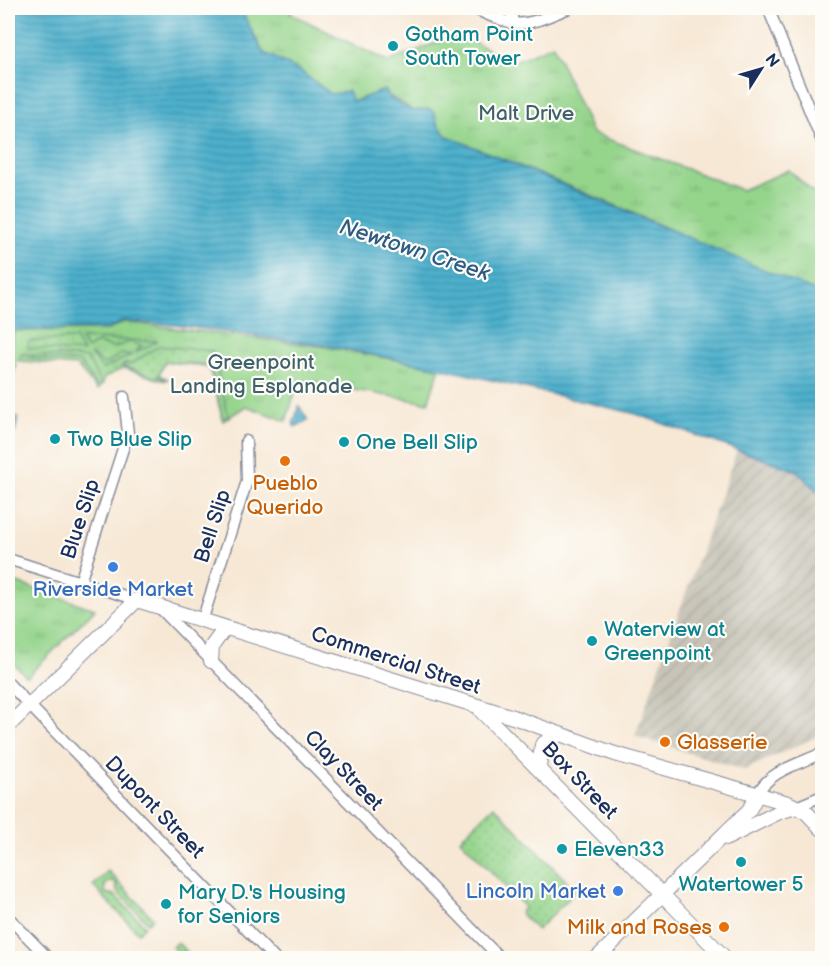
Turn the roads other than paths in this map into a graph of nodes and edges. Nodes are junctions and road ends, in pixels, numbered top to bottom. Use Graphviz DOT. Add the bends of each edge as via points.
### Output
graph roads {
  1 [pos="473,8"];
  2 [pos="512,8"];
  3 [pos="569,8"];
  4 [pos="768,8"];
  5 [pos="512,24"];
  6 [pos="822,141"];
  7 [pos="124,397"];
  8 [pos="246,441"];
  9 [pos="8,559"];
  10 [pos="80,582"];
  11 [pos="137,600"];
  12 [pos="160,608"];
  13 [pos="202,621"];
  14 [pos="225,628"];
  15 [pos="211,661"];
  16 [pos="8,683"];
  17 [pos="29,705"];
  18 [pos="480,709"];
  19 [pos="8,726"];
  20 [pos="559,735"];
  21 [pos="822,753"];
  22 [pos="539,767"];
  23 [pos="757,795"];
  24 [pos="822,796"];
  25 [pos="796,807"];
  26 [pos="822,829"];
  27 [pos="716,843"];
  28 [pos="663,894"];
  29 [pos="8,917"];
  30 [pos="48,958"];
  31 [pos="274,958"];
  32 [pos="500,958"];
  33 [pos="597,958"];
  34 [pos="725,958"];
  1 -- 5 [label="street"];
  2 -- 5 [label="street"];
  3 -- 5 [label="street" via="526,26"];
  4 -- 6 [label="street"];
  7 -- 10 [label="street, Blue Slip" via="128,433"];
  8 -- 13 [label="street, Bell Slip" via="248,481"];
  9 -- 10 [label="street, Commercial Street"];
  10 -- 11 [label="street, Commercial Street"];
  11 -- 12 [label="street, Commercial Street"];
  11 -- 17 [label="street"];
  12 -- 13 [label="street, Commercial Street"];
  12 -- 15 [label="street, Clay Street"];
  13 -- 14 [label="street, Commercial Street"];
  14 -- 15 [label="street" via="212,646"];
  14 -- 18 [label="street, Commercial Street"];
  15 -- 32 [label="street, Clay Street"];
  16 -- 17 [label="street, Dupont Street"];
  17 -- 19 [label="street"];
  17 -- 31 [label="street, Dupont Street"];
  18 -- 20 [label="street, Commercial Street"];
  18 -- 22 [label="street, Box Street"];
  20 -- 22 [label="street" via="542,745"];
  20 -- 23 [label="street, Commercial Street"];
  21 -- 23 [label="street" via="772,776"];
  22 -- 28 [label="street, Box Street"];
  23 -- 25 [label="street, Commercial Street"];
  23 -- 27 [label="street" via="749,810"];
  24 -- 25 [label="street"];
  25 -- 26 [label="street, Commercial Street"];
  25 -- 27 [label="street"];
  27 -- 28 [label="street"];
  28 -- 33 [label="street"];
  28 -- 34 [label="street, Box Street"];
  29 -- 30 [label="street"];
}
